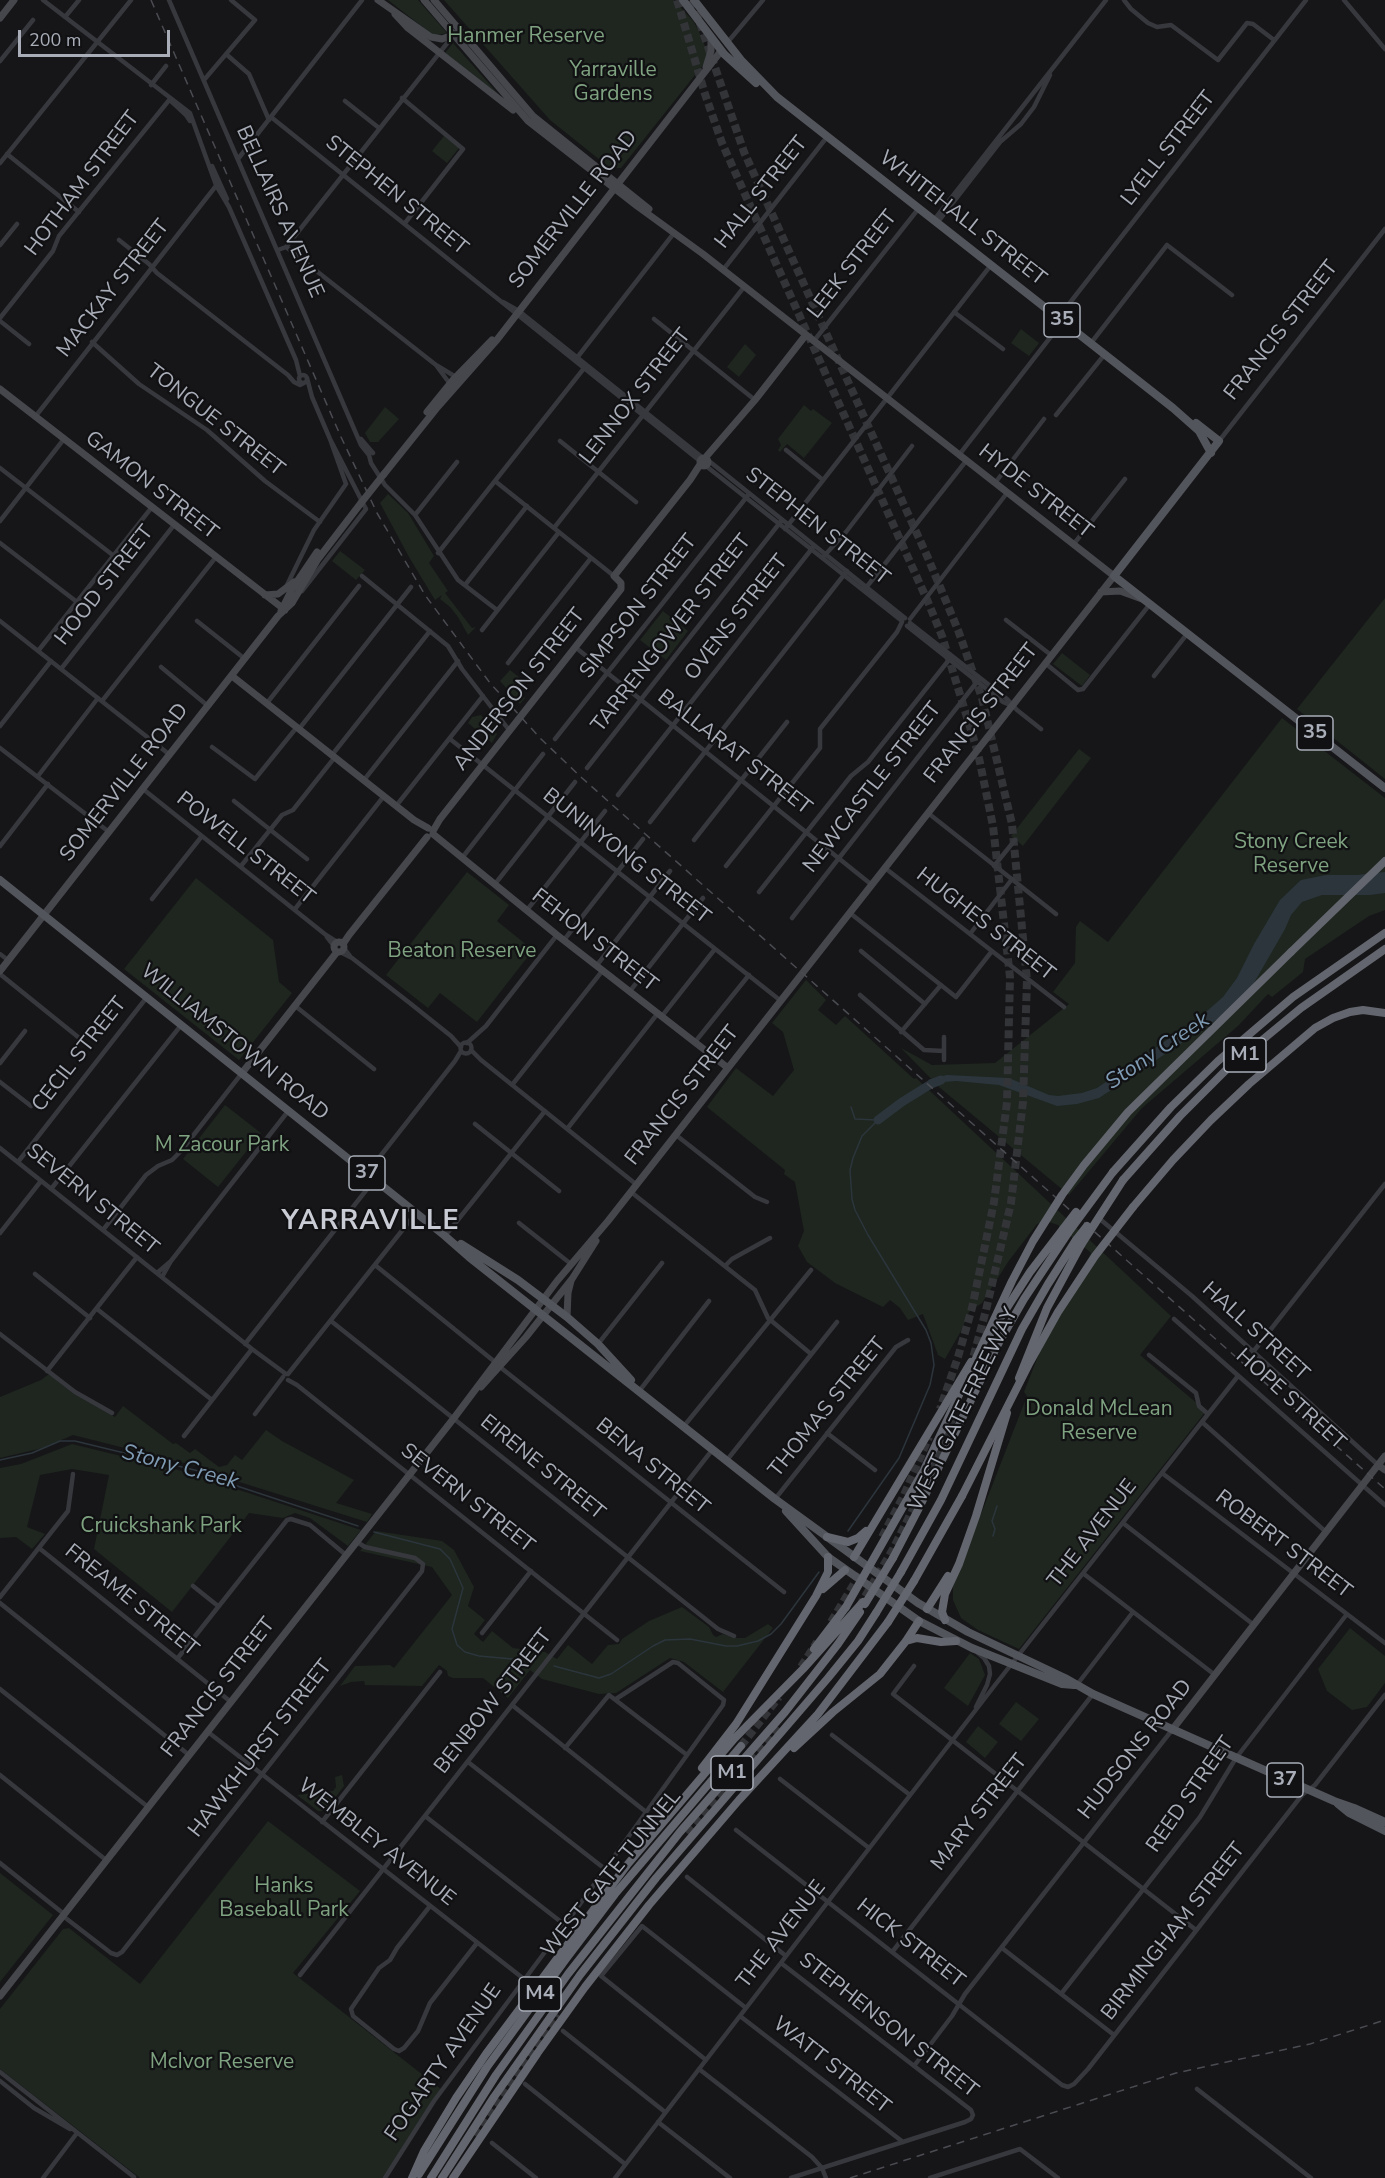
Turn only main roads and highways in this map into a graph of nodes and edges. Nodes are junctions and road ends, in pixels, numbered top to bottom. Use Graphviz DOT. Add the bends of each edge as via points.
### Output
graph roads {
  1 [pos="683,0"];
  2 [pos="694,0"];
  3 [pos="727,43"];
  4 [pos="721,51"];
  5 [pos="777,97"];
  6 [pos="1181,414"];
  7 [pos="1220,441"];
  8 [pos="1210,453"];
  9 [pos="1114,576"];
  10 [pos="1385,788"];
  11 [pos="1384,862"];
  12 [pos="0,879"];
  13 [pos="1385,933"];
  14 [pos="1385,949"];
  15 [pos="1385,1013"];
  16 [pos="1065,1231"];
  17 [pos="446,1236"];
  18 [pos="1078,1242"];
  19 [pos="640,1390"];
  20 [pos="775,1498"];
  21 [pos="878,1517"];
  22 [pos="827,1537"];
  23 [pos="966,1541"];
  24 [pos="828,1557"];
  25 [pos="854,1557"];
  26 [pos="844,1570"];
  27 [pos="816,1596"];
  28 [pos="864,1603"];
  29 [pos="927,1609"];
  30 [pos="945,1620"];
  31 [pos="919,1621"];
  32 [pos="906,1641"];
  33 [pos="956,1641"];
  34 [pos="1075,1686"];
  35 [pos="762,1711"];
  36 [pos="741,1746"];
  37 [pos="1334,1802"];
  38 [pos="1385,1822"];
  39 [pos="1385,1831"];
  40 [pos="652,1834"];
  41 [pos="704,1839"];
  42 [pos="617,1927"];
  43 [pos="534,2058"];
  44 [pos="412,2178"];
  45 [pos="416,2178"];
  46 [pos="431,2178"];
  47 [pos="442,2178"];
  48 [pos="453,2178"];
  1 -- 4 [label="main road, WHITEHALL STREET / 35"];
  2 -- 3 [label="main road, WHITEHALL STREET / 35"];
  3 -- 4 [label="main road, SOMERVILLE ROAD"];
  3 -- 5 [label="main road, WHITEHALL STREET / 35"];
  4 -- 5 [label="main road, WHITEHALL STREET / 35"];
  5 -- 6 [label="main road, WHITEHALL STREET / 35"];
  6 -- 7 [label="main road, WHITEHALL STREET / 35"];
  6 -- 8 [label="main road, WHITEHALL STREET / 35" via="1200,434"];
  7 -- 8 [label="main road, FRANCIS STREET"];
  8 -- 9 [label="main road, FRANCIS STREET"];
  9 -- 10 [label="main road, HYDE STREET / 35"];
  11 -- 35 [label="highway, bridge" via="1136,1103 1066,1189 1026,1252 924,1470 846,1607"];
  12 -- 17 [label="main road, WILLIAMSTOWN ROAD / 37"];
  13 -- 16 [label="highway, WEST GATE FREEWAY / M1, bridge" via="1293,998 1218,1061 1171,1107"];
  14 -- 18 [label="highway, WEST GATE FREEWAY / M1, bridge" via="1301,1008 1226,1070 1123,1180"];
  15 -- 41 [label="highway, M1, bridge" via="1345,1013 1315,1028 1211,1120 1132,1207 1058,1312 962,1496 888,1622 818,1714"];
  16 -- 21 [label="highway" via="1030,1272"];
  16 -- 28 [label="highway, WEST GATE FREEWAY / M1, bridge" via="997,1346 919,1508"];
  17 -- 19 [label="main road, WILLIAMSTOWN ROAD / 37"];
  17 -- 19 [label="main road, WILLIAMSTOWN ROAD / 37" via="503,1270 567,1317 617,1362"];
  18 -- 23 [label="highway" via="1012,1394"];
  18 -- 42 [label="highway, WEST GATE FREEWAY / M1, bridge" via="1047,1284 1022,1329 941,1500 858,1641"];
  19 -- 20 [label="main road, WILLIAMSTOWN ROAD / 37"];
  20 -- 22 [label="main road, WILLIAMSTOWN ROAD / 37"];
  20 -- 24 [label="main road, WILLIAMSTOWN ROAD / 37"];
  21 -- 22 [label="highway" via="853,1541"];
  21 -- 25 [label="highway"];
  22 -- 25 [label="main road, WILLIAMSTOWN ROAD / 37"];
  23 -- 29 [label="highway"];
  23 -- 30 [label="highway" via="945,1594"];
  24 -- 26 [label="main road, WILLIAMSTOWN ROAD / 37"];
  24 -- 27 [label="highway" via="828,1572"];
  25 -- 26 [label="main road"];
  25 -- 29 [label="main road, 37"];
  26 -- 27 [label="highway"];
  26 -- 31 [label="main road, WILLIAMSTOWN ROAD / 37"];
  27 -- 40 [label="highway" via="736,1724"];
  28 -- 35 [label="highway, M1"];
  28 -- 46 [label="highway, M1" via="792,1703 680,1832 568,1974 496,2075"];
  29 -- 30 [label="main road, 37"];
  29 -- 31 [label="main road"];
  30 -- 34 [label="main road, 37"];
  31 -- 32 [label="highway"];
  31 -- 33 [label="main road, 37"];
  32 -- 33 [label="highway"];
  32 -- 41 [label="highway" via="880,1674 811,1731"];
  33 -- 34 [label="main road, 37"];
  34 -- 37 [label="main road, 37"];
  35 -- 40 [label="highway, M1"];
  36 -- 45 [label="highway, WEST GATE TUNNEL / M4" via="615,1894 566,1959 487,2067"];
  37 -- 38 [label="main road, 37"];
  37 -- 39 [label="main road, 37"];
  40 -- 44 [label="highway, M1" via="486,2054 424,2151"];
  41 -- 43 [label="highway, M1" via="615,1948"];
  42 -- 43 [label="highway, M1"];
  42 -- 47 [label="highway, M1" via="494,2097"];
  43 -- 48 [label="highway, M1"];
}
